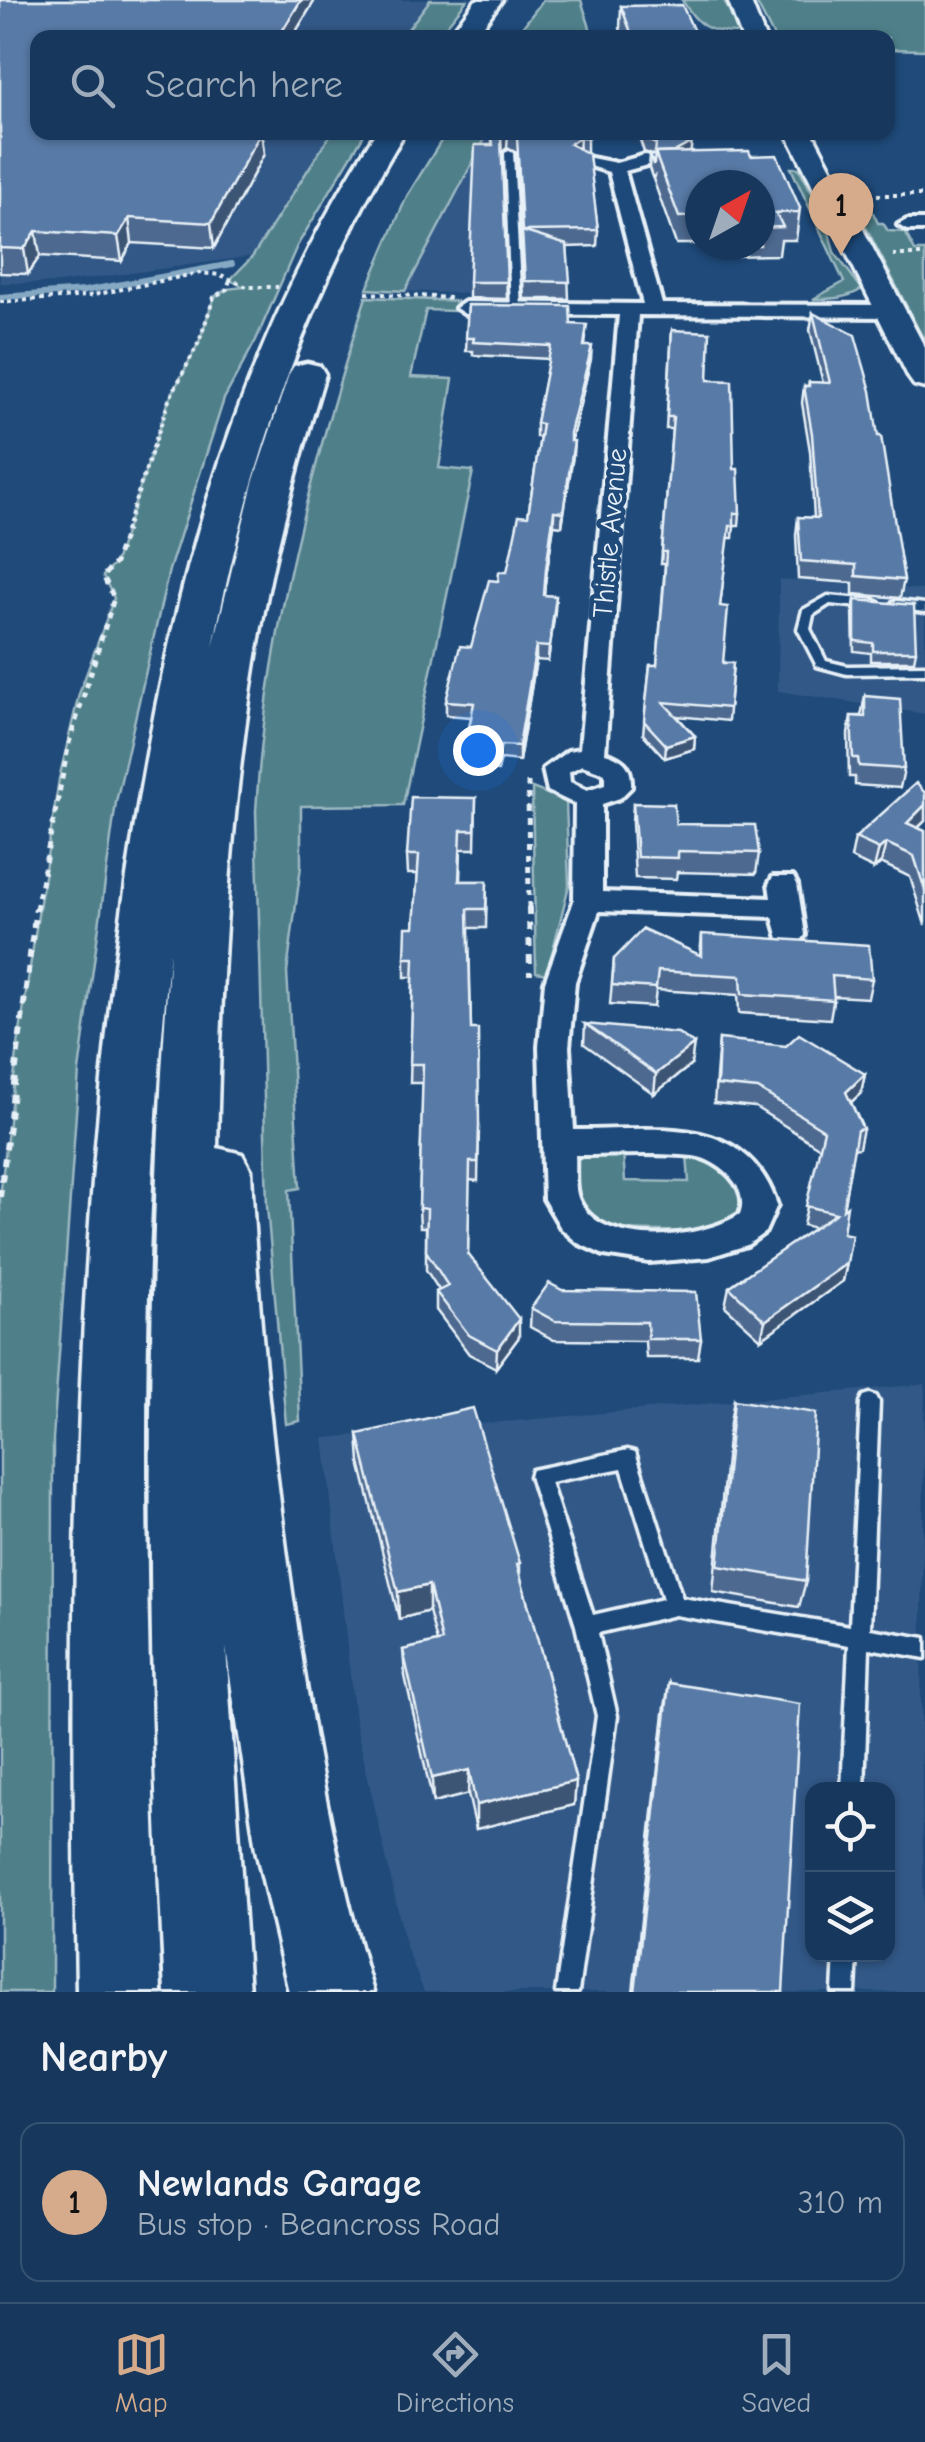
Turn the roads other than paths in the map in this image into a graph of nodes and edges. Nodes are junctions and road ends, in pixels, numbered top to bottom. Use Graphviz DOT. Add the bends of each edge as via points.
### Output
graph roads {
  1 [pos="489,0"];
  2 [pos="519,0"];
  3 [pos="739,0"];
  4 [pos="466,30"];
  5 [pos="496,30"];
  6 [pos="751,30"];
  7 [pos="386,140"];
  8 [pos="418,140"];
  9 [pos="803,140"];
  10 [pos="509,153"];
  11 [pos="645,160"];
  12 [pos="580,161"];
  13 [pos="616,168"];
  14 [pos="464,308"];
  15 [pos="516,309"];
  16 [pos="628,309"];
  17 [pos="654,309"];
  18 [pos="890,311"];
  19 [pos="925,378"];
  20 [pos="925,608"];
  21 [pos="925,669"];
  22 [pos="592,757"];
  23 [pos="216,782"];
  24 [pos="588,799"];
  25 [pos="588,902"];
  26 [pos="786,909"];
  27 [pos="561,1142"];
  28 [pos="870,1402"];
  29 [pos="675,1606"];
  30 [pos="586,1626"];
  31 [pos="859,1638"];
  32 [pos="925,1648"];
  33 [pos="853,1782"];
  34 [pos="846,1962"];
  35 [pos="118,1992"];
  36 [pos="207,1992"];
  37 [pos="331,1992"];
  38 [pos="567,1992"];
  39 [pos="844,1992"];
  1 -- 4 [label="highway"];
  2 -- 5 [label="highway"];
  3 -- 6 [label="main road"];
  7 -- 35 [label="highway" via="316,265 256,407 198,605 161,805 128,1097 115,1358"];
  8 -- 23 [label="highway" via="355,254 290,421 246,596"];
  9 -- 18 [label="main road"];
  10 -- 15 [label="lane"];
  11 -- 13 [label="street"];
  12 -- 13 [label="street"];
  13 -- 17 [label="street"];
  14 -- 15 [label="street"];
  15 -- 16 [label="street"];
  16 -- 17 [label="street"];
  16 -- 22 [label="street, Thistle Avenue"];
  17 -- 18 [label="street"];
  18 -- 19 [label="main road"];
  20 -- 21 [label="lane" via="828,600 806,613 804,630 821,663 847,670"];
  22 -- 24 [label="street" via="613,765 621,780 611,793"];
  22 -- 24 [label="street" via="565,762 554,777 564,792"];
  23 -- 36 [label="highway" via="197,963 184,1208 191,1716"];
  23 -- 37 [label="highway" via="221,1188 234,1420 273,1728"];
  24 -- 25 [label="street"];
  25 -- 26 [label="street"];
  25 -- 27 [label="street" via="560,982 554,1047"];
  27 -- 27 [label="street" via="560,1199 570,1217 601,1240 618,1246 709,1246 748,1227 758,1213 760,1193 747,1172 714,1149"];
  28 -- 31 [label="lane"];
  29 -- 30 [label="lane"];
  29 -- 30 [label="lane" via="628,1458 539,1476"];
  29 -- 31 [label="lane"];
  30 -- 38 [label="lane" via="607,1716"];
  31 -- 32 [label="lane"];
  31 -- 33 [label="lane"];
  34 -- 39 [label="lane"];
}
